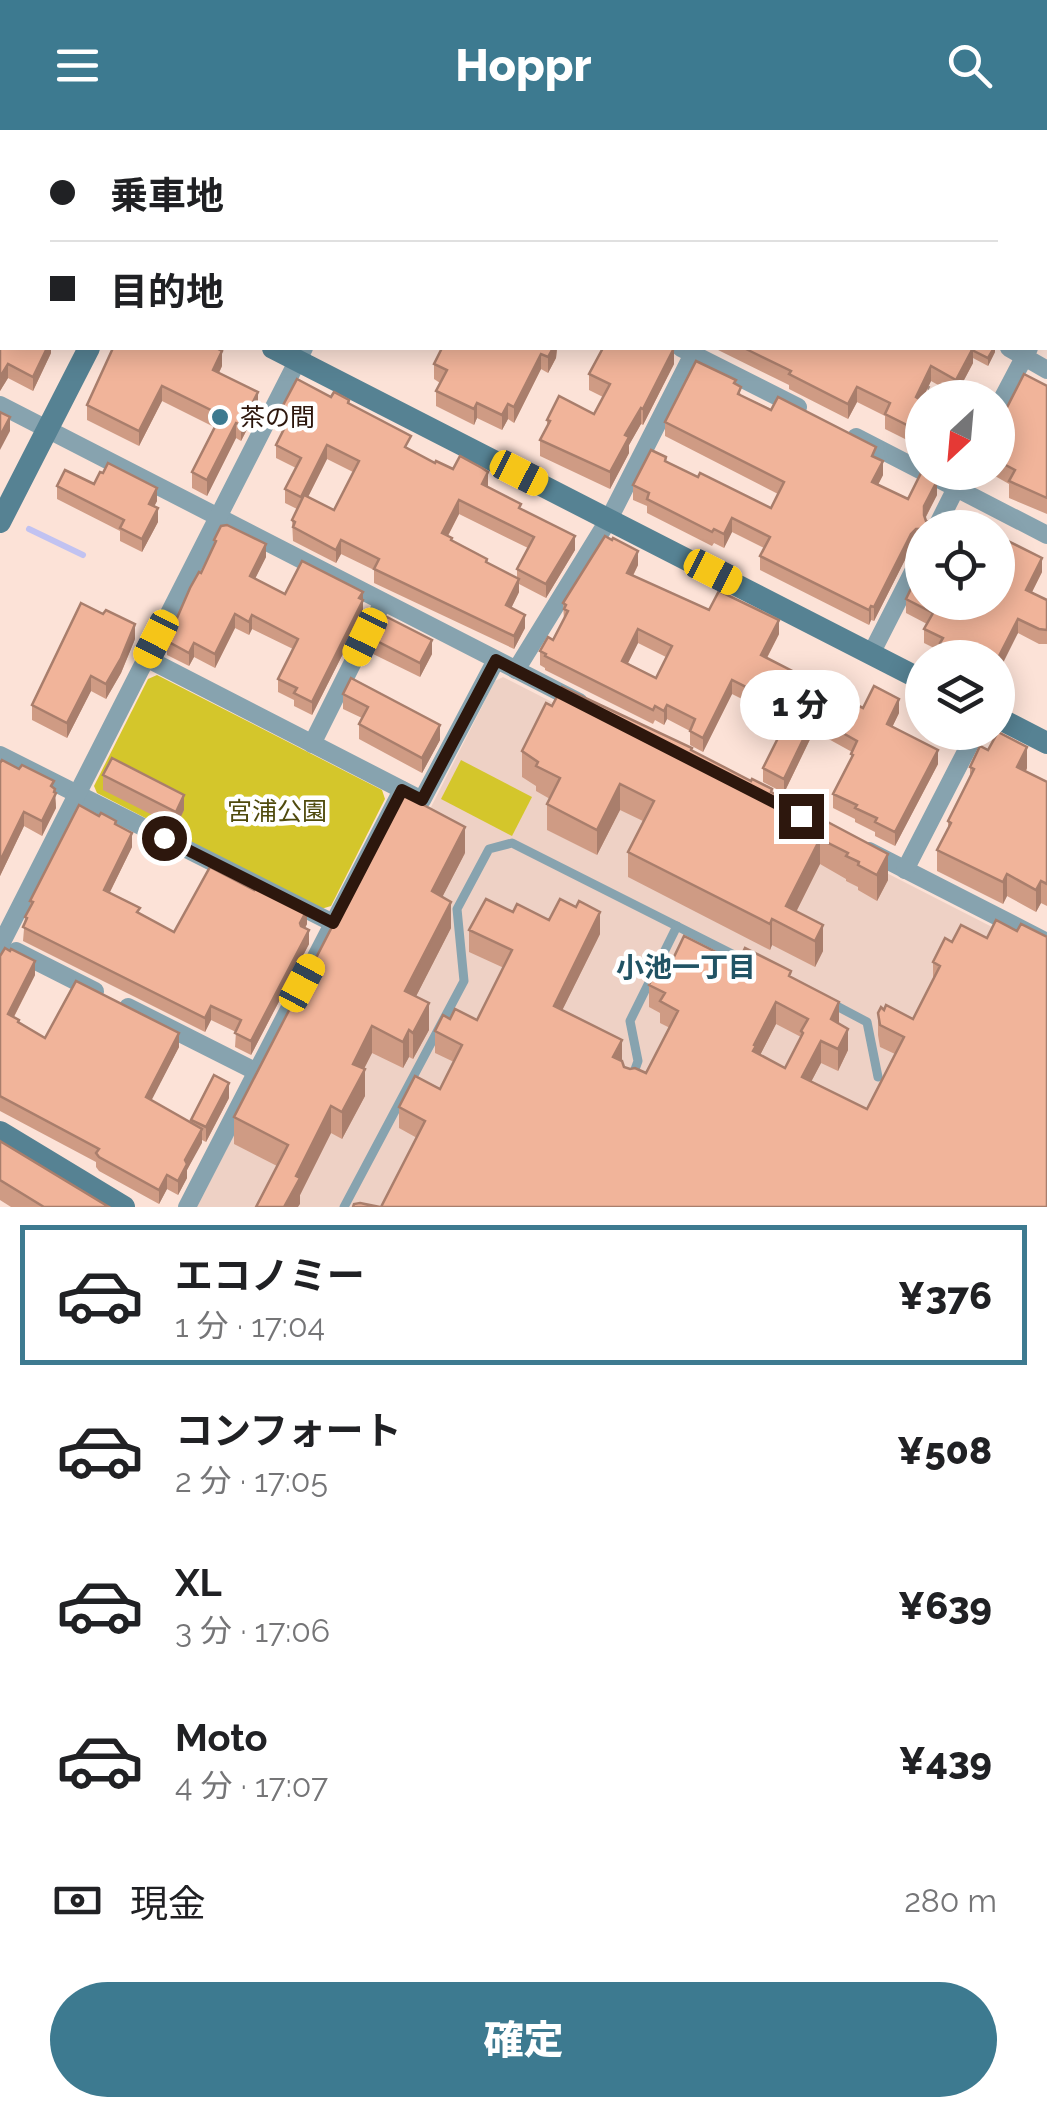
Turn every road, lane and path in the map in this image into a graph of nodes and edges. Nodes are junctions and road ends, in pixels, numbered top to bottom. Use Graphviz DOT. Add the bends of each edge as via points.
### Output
graph roads {
  1 [pos="88,350"];
  2 [pos="690,350"];
  3 [pos="1021,350"];
  4 [pos="301,354"];
  5 [pos="1047,370"];
  6 [pos="1009,380"];
  7 [pos="0,405"];
  8 [pos="816,417"];
  9 [pos="834,426"];
  10 [pos="47,430"];
  11 [pos="905,462"];
  12 [pos="976,490"];
  13 [pos="218,517"];
  14 [pos="609,519"];
  15 [pos="0,522"];
  16 [pos="1047,535"];
  17 [pos="905,588"];
  18 [pos="383,602"];
  19 [pos="872,654"];
  20 [pos="146,658"];
  21 [pos="496,660"];
  22 [pos="516,670"];
  23 [pos="905,671"];
  24 [pos="595,710"];
  25 [pos="1015,727"];
  26 [pos="312,744"];
  27 [pos="1047,744"];
  28 [pos="967,750"];
  29 [pos="0,755"];
  30 [pos="402,790"];
  31 [pos="77,794"];
  32 [pos="853,843"];
  33 [pos="906,870"];
  34 [pos="333,923"];
  35 [pos="677,926"];
  36 [pos="1047,942"];
  37 [pos="0,945"];
  38 [pos="764,970"];
  39 [pos="816,996"];
  40 [pos="257,1072"];
  41 [pos="878,1077"];
  42 [pos="630,1083"];
  43 [pos="0,1132"];
  44 [pos="124,1207"];
  45 [pos="187,1207"];
  46 [pos="344,1207"];
  1 -- 10 [label="street"];
  2 -- 8 [label="street"];
  2 -- 14 [label="street"];
  3 -- 5 [label="street"];
  3 -- 6 [label="street"];
  4 -- 13 [label="street"];
  4 -- 14 [label="street"];
  7 -- 10 [label="street"];
  9 -- 11 [label="street"];
  10 -- 13 [label="street"];
  10 -- 15 [label="street"];
  12 -- 16 [label="street"];
  13 -- 18 [label="street"];
  13 -- 20 [label="street"];
  14 -- 19 [label="street"];
  14 -- 22 [label="street"];
  17 -- 19 [label="street"];
  18 -- 21 [label="street"];
  18 -- 26 [label="street"];
  19 -- 23 [label="street"];
  20 -- 26 [label="street"];
  20 -- 31 [label="street"];
  21 -- 22 [label="street"];
  21 -- 30 [label="street" via="422,800"];
  22 -- 24 [label="street"];
  25 -- 27 [label="street"];
  26 -- 30 [label="street"];
  28 -- 33 [label="street"];
  29 -- 31 [label="street"];
  30 -- 34 [label="street"];
  31 -- 34 [label="street"];
  31 -- 37 [label="street"];
  32 -- 33 [label="street"];
  33 -- 36 [label="street"];
  34 -- 40 [label="street"];
  35 -- 38 [label="lane"];
  35 -- 42 [label="lane" via="630,1021 638,1061"];
  35 -- 46 [label="lane" via="512,843 489,850 457,909 464,981"];
  37 -- 40 [label="street"];
  39 -- 41 [label="lane" via="867,1022"];
  40 -- 45 [label="street"];
  43 -- 44 [label="street"];
}
